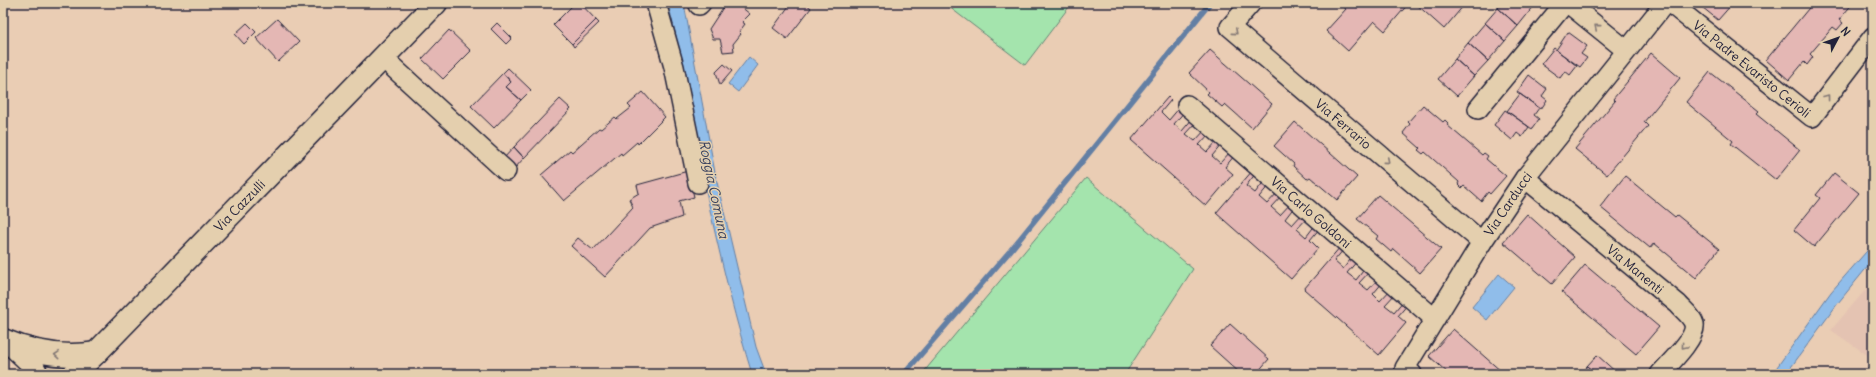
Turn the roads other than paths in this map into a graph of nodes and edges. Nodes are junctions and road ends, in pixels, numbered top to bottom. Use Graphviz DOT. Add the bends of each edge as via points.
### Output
graph roads {
  1 [pos="436,3"];
  2 [pos="656,3"];
  3 [pos="1251,3"];
  4 [pos="1567,3"];
  5 [pos="1666,3"];
  6 [pos="1670,3"];
  7 [pos="1873,37"];
  8 [pos="1626,50"];
  9 [pos="383,58"];
  10 [pos="1187,105"];
  11 [pos="1478,109"];
  12 [pos="506,171"];
  13 [pos="1525,178"];
  14 [pos="698,183"];
  15 [pos="1482,242"];
  16 [pos="1435,319"];
  17 [pos="5,341"];
  18 [pos="96,353"];
  19 [pos="1406,372"];
  20 [pos="37,374"];
  21 [pos="74,374"];
  22 [pos="1660,374"];
  1 -- 9 [label="main road, Via Cazzulli"];
  2 -- 14 [label="street" via="674,68"];
  3 -- 15 [label="street, Via Ferrario, one-way" via="1230,27"];
  8 -- 4 [label="street, one-way"];
  4 -- 11 [label="street"];
  5 -- 8 [label="street"];
  6 -- 7 [label="street, Via Padre Evaristo Cerioli, one-way" via="1812,117"];
  8 -- 13 [label="street, Via Carducci"];
  9 -- 12 [label="street"];
  9 -- 18 [label="main road, Via Cazzulli"];
  10 -- 16 [label="street, Via Carlo Goldoni"];
  13 -- 15 [label="street, Via Carducci"];
  13 -- 22 [label="street, Via Manenti, one-way" via="1689,315 1694,323 1694,334"];
  15 -- 16 [label="street, Via Carducci"];
  16 -- 19 [label="street, Via Carducci"];
  18 -- 17 [label="main road, one-way" via="53,354 23,348"];
  17 -- 20 [label="main road" via="24,355"];
  18 -- 21 [label="main road, Via Cazzulli"];
}
